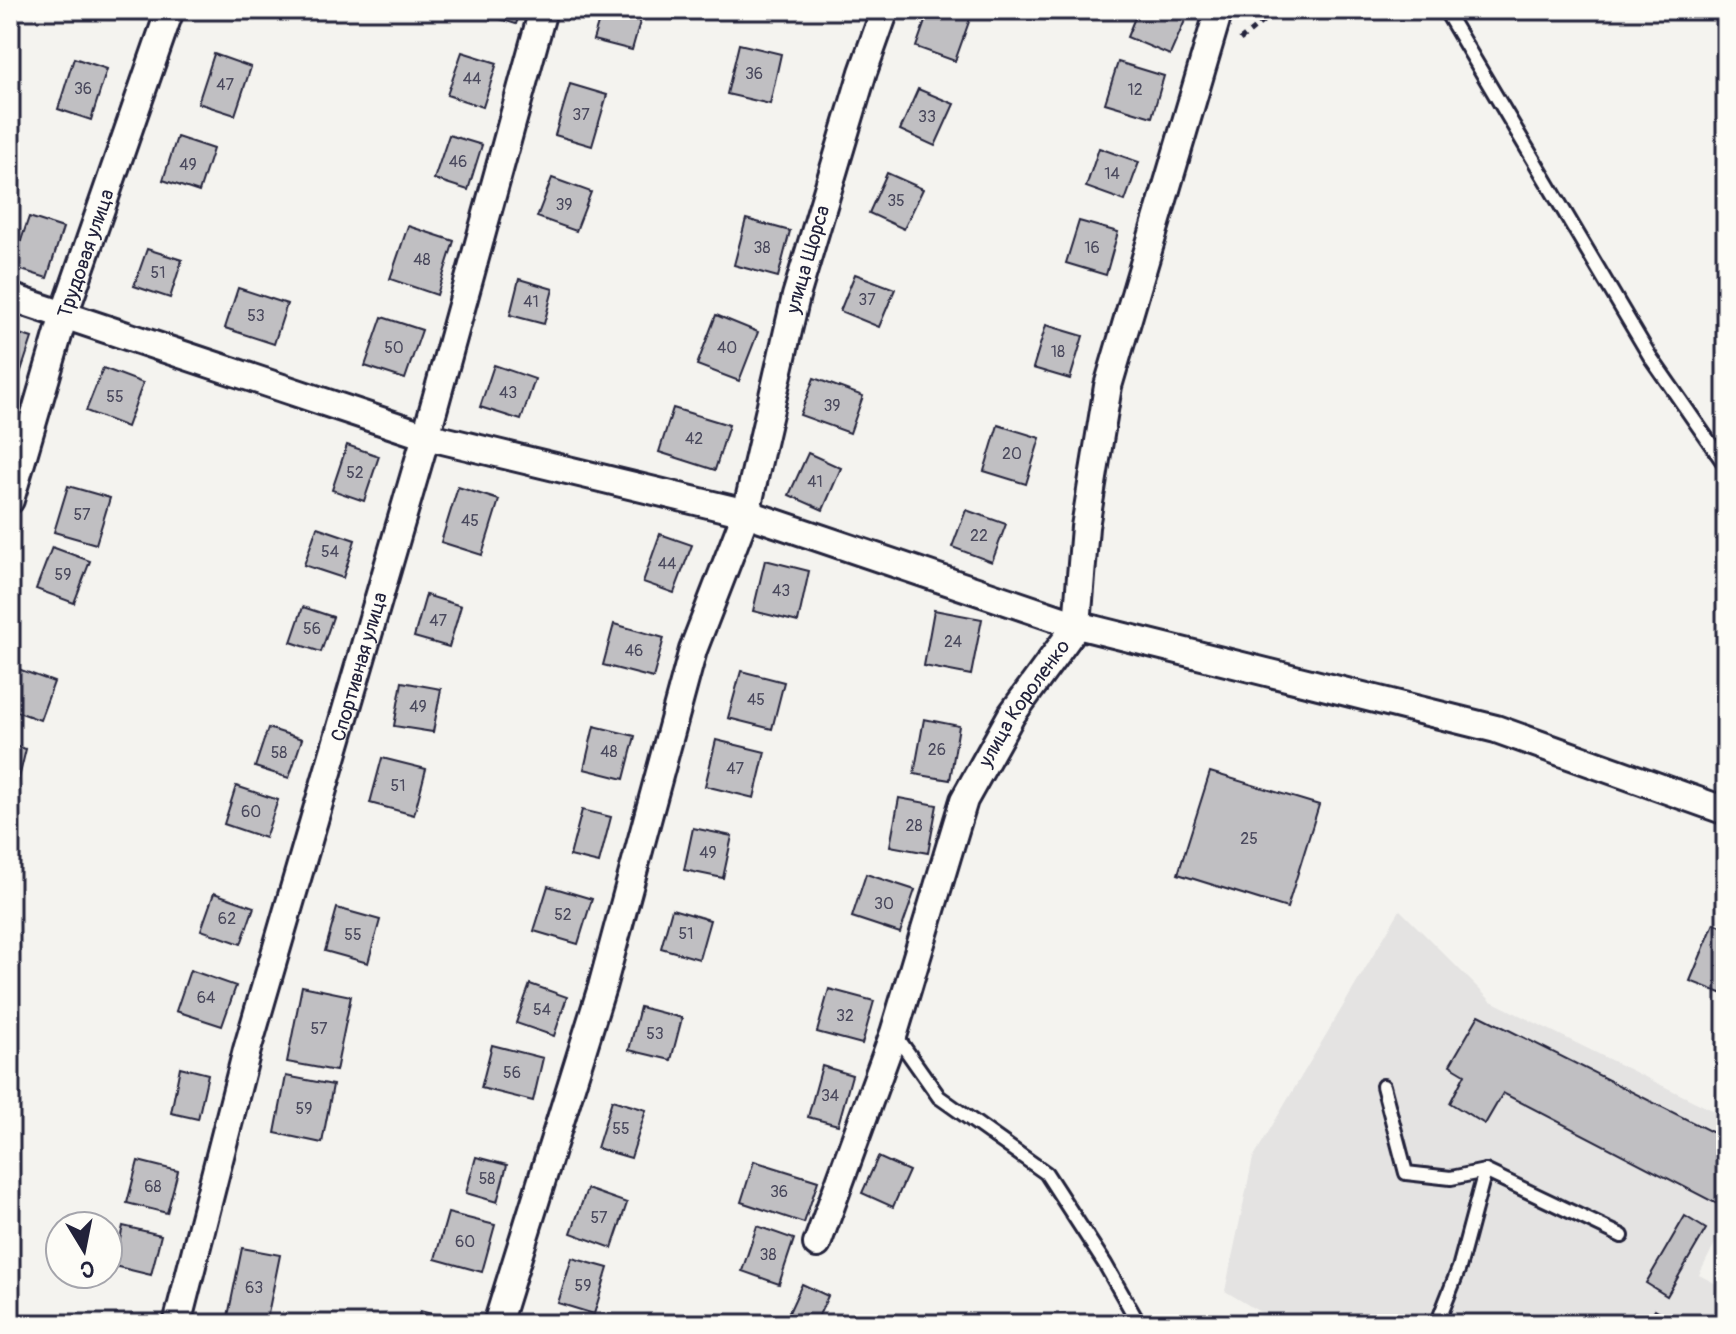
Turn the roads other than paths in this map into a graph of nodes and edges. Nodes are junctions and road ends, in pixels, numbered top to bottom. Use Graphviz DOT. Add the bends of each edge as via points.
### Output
graph roads {
  1 [pos="170,10"];
  2 [pos="543,10"];
  3 [pos="885,10"];
  4 [pos="1219,10"];
  5 [pos="1445,10"];
  6 [pos="10,297"];
  7 [pos="64,315"];
  8 [pos="426,436"];
  9 [pos="1726,466"];
  10 [pos="10,500"];
  11 [pos="746,513"];
  12 [pos="1077,625"];
  13 [pos="1726,811"];
  14 [pos="894,1033"];
  15 [pos="1383,1086"];
  16 [pos="1485,1171"];
  17 [pos="1622,1236"];
  18 [pos="817,1244"];
  19 [pos="177,1324"];
  20 [pos="497,1324"];
  21 [pos="1139,1324"];
  22 [pos="1437,1324"];
  1 -- 7 [label="street, Трудовая улица"];
  2 -- 8 [label="street, Спортивная улица"];
  3 -- 11 [label="street, улица Щорса" via="796,296"];
  4 -- 12 [label="street, улица Короленко" via="1108,386 1085,527"];
  5 -- 9 [label="lane" via="1651,358"];
  6 -- 7 [label="street"];
  7 -- 8 [label="street"];
  7 -- 10 [label="street, Трудовая улица"];
  8 -- 11 [label="street"];
  8 -- 19 [label="street, Спортивная улица" via="247,1050"];
  11 -- 12 [label="street"];
  11 -- 20 [label="street, улица Щорса" via="693,650 602,987"];
  12 -- 13 [label="street" via="1496,729"];
  12 -- 14 [label="street, улица Короленко" via="1012,714 964,800"];
  14 -- 18 [label="street, улица Короленко"];
  14 -- 21 [label="lane" via="939,1097 1046,1173"];
  15 -- 16 [label="lane" via="1406,1173 1451,1178"];
  16 -- 17 [label="lane"];
  16 -- 22 [label="lane" via="1459,1268"];
}
